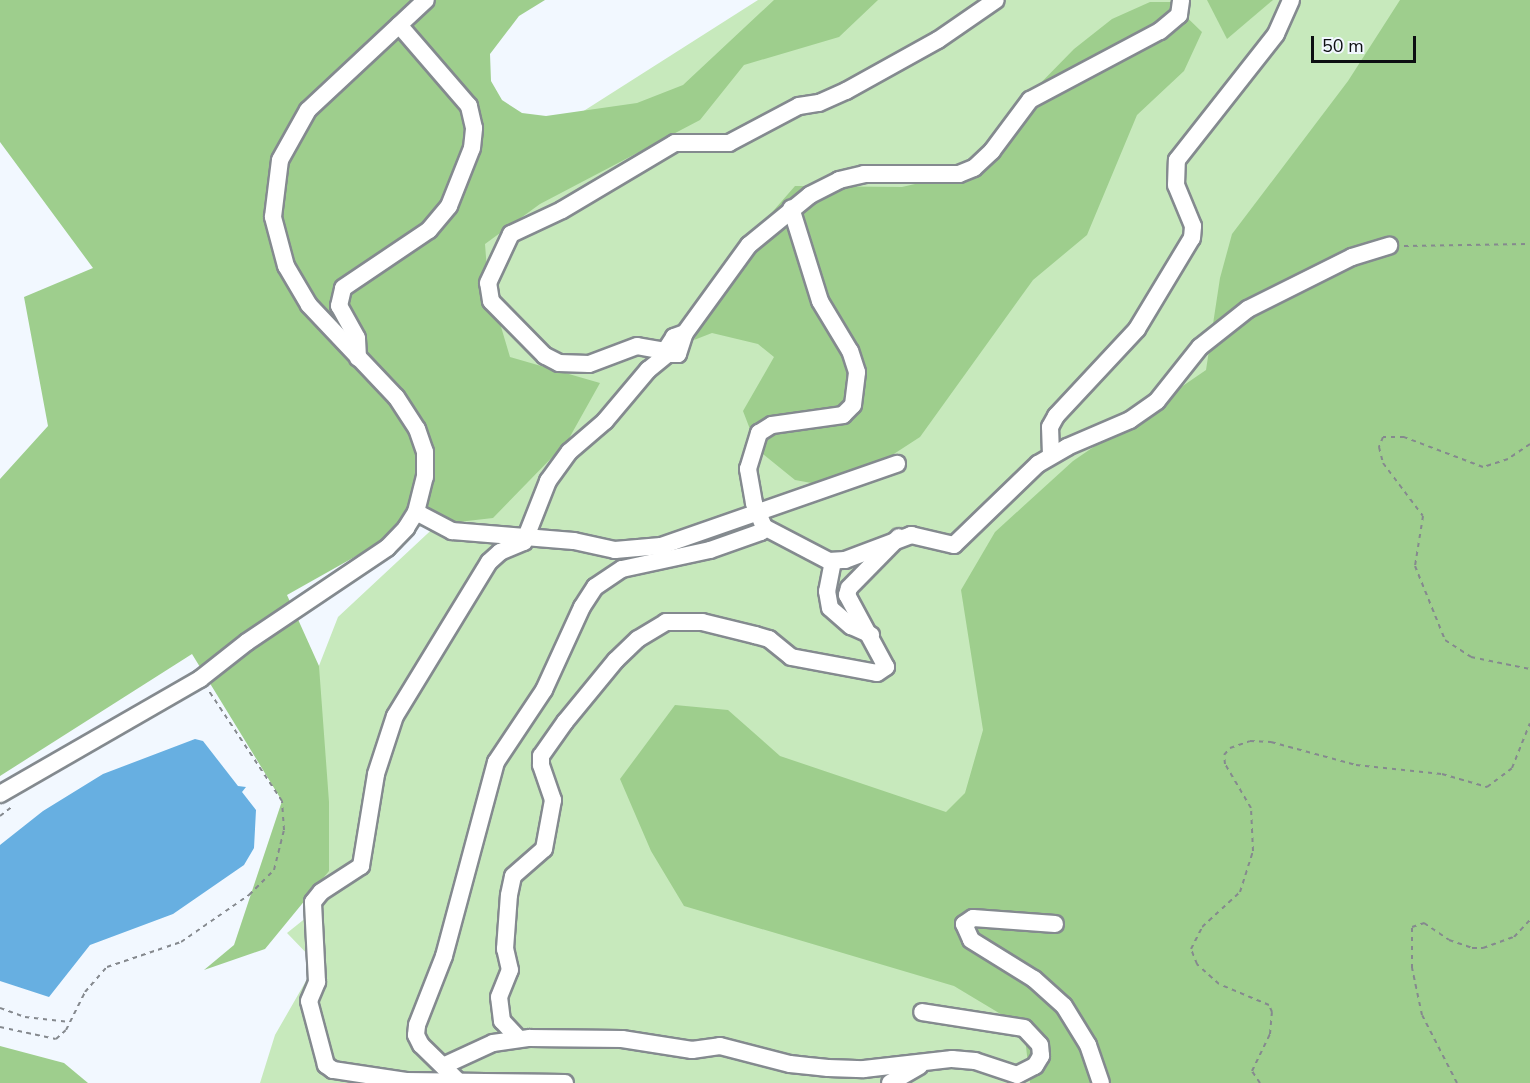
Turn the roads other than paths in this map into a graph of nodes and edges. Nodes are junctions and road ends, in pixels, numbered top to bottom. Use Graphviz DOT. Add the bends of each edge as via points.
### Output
graph roads {
  1 [pos="426,0"];
  2 [pos="996,0"];
  3 [pos="1181,0"];
  4 [pos="1291,0"];
  5 [pos="399,25"];
  6 [pos="791,208"];
  7 [pos="1389,246"];
  8 [pos="667,352"];
  9 [pos="358,357"];
  10 [pos="1051,455"];
  11 [pos="897,464"];
  12 [pos="416,512"];
  13 [pos="761,520"];
  14 [pos="527,537"];
  15 [pos="899,537"];
  16 [pos="833,561"];
  17 [pos="871,635"];
  18 [pos="0,794"];
  19 [pos="1055,924"];
  20 [pos="922,1012"];
  21 [pos="519,1039"];
  22 [pos="926,1061"];
  23 [pos="443,1066"];
  24 [pos="459,1081"];
  25 [pos="565,1083"];
  26 [pos="890,1083"];
  27 [pos="1101,1083"];
  1 -- 5 [label="street"];
  2 -- 8 [label="street" via="938,40 846,91 819,103 799,106 729,143 675,143 511,234 488,283 491,301 545,356 558,363 589,364 637,346"];
  3 -- 6 [label="street" via="1179,15 1160,31 1030,100 992,151 974,168 960,174 864,174 839,180"];
  4 -- 10 [label="street" via="1276,34 1177,160 1176,185 1193,226 1192,238 1137,329 1056,417 1050,427"];
  5 -- 9 [label="street" via="308,110 291,135 274,185 274,229 286,266 309,305"];
  5 -- 9 [label="street" via="469,106 474,128 472,148 449,206 429,230 343,288 339,306 357,338"];
  6 -- 8 [label="street" via="748,245"];
  6 -- 13 [label="street" via="820,301 850,351 857,388 853,405 843,415 772,425 759,433 748,469"];
  7 -- 10 [label="street" via="1352,256 1248,309 1200,347 1157,401 1130,420"];
  8 -- 14 [label="street" via="633,384 605,421 568,452 548,481"];
  9 -- 12 [label="street" via="396,398 422,444 425,477"];
  10 -- 15 [label="street" via="1006,493 962,541 947,545 911,535"];
  11 -- 13 [label="street"];
  12 -- 14 [label="street" via="452,531"];
  12 -- 18 [label="street" via="387,548 247,642 200,679"];
  13 -- 14 [label="street" via="661,546 615,549"];
  13 -- 16 [label="street"];
  13 -- 23 [label="street" via="753,536 710,550 622,569 595,587 582,607 544,690 496,762 444,956 417,1025 421,1045"];
  14 -- 24 [label="street" via="489,562 394,716 376,774 361,866 321,891 313,902 317,982 309,1001 326,1065 333,1070 406,1081"];
  15 -- 16 [label="street"];
  15 -- 17 [label="street" via="849,588 847,595"];
  16 -- 17 [label="street" via="828,583 830,608 851,626"];
  17 -- 21 [label="street" via="886,667 878,673 791,657 762,637 684,621 654,627 616,660 541,756 552,791 552,809 544,849 513,876 505,949 510,970 499,997 502,1021"];
  19 -- 27 [label="street" via="973,918 964,924 965,934 971,940 1034,979 1064,1006 1088,1046"];
  20 -- 22 [label="street" via="1024,1028 1040,1046 1041,1056 1035,1066 1017,1075 975,1060"];
  21 -- 22 [label="street" via="622,1039 692,1050 720,1046 790,1064 828,1068 864,1069"];
  21 -- 23 [label="street" via="493,1043"];
  22 -- 26 [label="street"];
  23 -- 24 [label="street"];
  24 -- 25 [label="street"];
}
